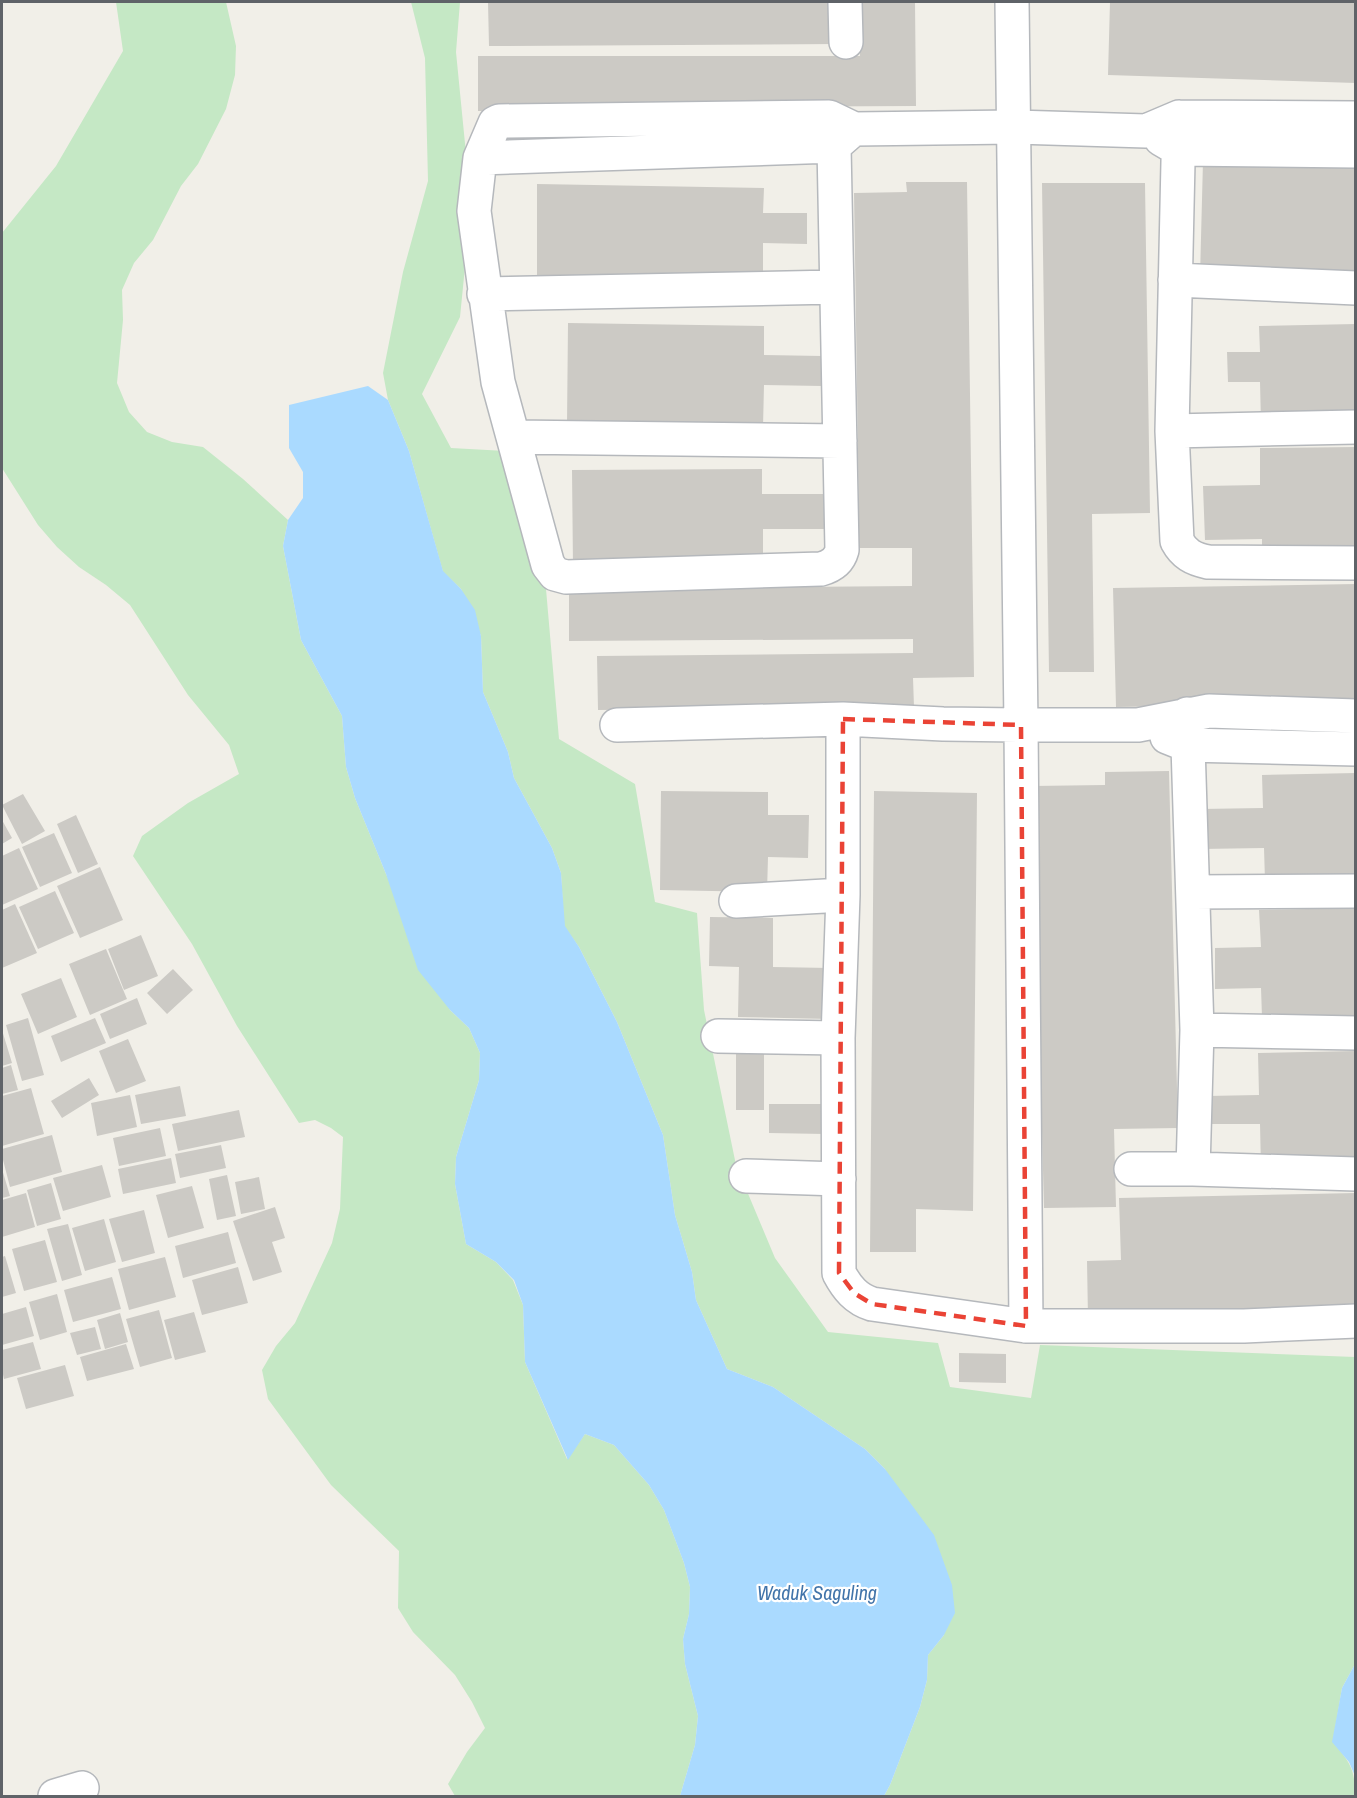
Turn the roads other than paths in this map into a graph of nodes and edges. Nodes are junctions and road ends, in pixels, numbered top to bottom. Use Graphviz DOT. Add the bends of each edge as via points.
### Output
graph roads {
  1 [pos="845,2"];
  2 [pos="1012,2"];
  3 [pos="846,42"];
  4 [pos="1179,117"];
  5 [pos="1356,118"];
  6 [pos="1014,127"];
  7 [pos="839,131"];
  8 [pos="1146,131"];
  9 [pos="1178,149"];
  10 [pos="1356,151"];
  11 [pos="1175,280"];
  12 [pos="836,287"];
  13 [pos="1356,288"];
  14 [pos="484,294"];
  15 [pos="1356,427"];
  16 [pos="1172,431"];
  17 [pos="513,437"];
  18 [pos="840,441"];
  19 [pos="1356,563"];
  20 [pos="1356,716"];
  21 [pos="843,719"];
  22 [pos="617,725"];
  23 [pos="1021,725"];
  24 [pos="1187,729"];
  25 [pos="1356,749"];
  26 [pos="1356,891"];
  27 [pos="1193,892"];
  28 [pos="843,895"];
  29 [pos="736,901"];
  30 [pos="1197,1030"];
  31 [pos="1356,1034"];
  32 [pos="718,1036"];
  33 [pos="838,1038"];
  34 [pos="1131,1169"];
  35 [pos="1193,1169"];
  36 [pos="1356,1174"];
  37 [pos="746,1176"];
  38 [pos="839,1179"];
  39 [pos="1356,1321"];
  40 [pos="1026,1326"];
  1 -- 3 [label="street"];
  2 -- 6 [label="street"];
  4 -- 5 [label="street"];
  4 -- 8 [label="street"];
  4 -- 9 [label="street"];
  6 -- 7 [label="street"];
  6 -- 8 [label="street"];
  6 -- 23 [label="street"];
  7 -- 12 [label="street"];
  7 -- 14 [label="street" via="480,158 474,211"];
  8 -- 9 [label="street"];
  9 -- 10 [label="street"];
  9 -- 11 [label="street"];
  11 -- 13 [label="street"];
  11 -- 16 [label="street"];
  12 -- 14 [label="street"];
  12 -- 18 [label="street"];
  14 -- 17 [label="street" via="498,382"];
  15 -- 16 [label="street"];
  16 -- 19 [label="street" via="1177,541 1190,556 1208,562"];
  17 -- 18 [label="street"];
  17 -- 18 [label="street" via="548,565 555,574 566,577 829,567 842,550"];
  20 -- 24 [label="street" via="1209,711"];
  21 -- 22 [label="street"];
  21 -- 23 [label="street"];
  21 -- 28 [label="street"];
  23 -- 24 [label="street"];
  23 -- 40 [label="street"];
  24 -- 25 [label="street"];
  24 -- 27 [label="street"];
  26 -- 27 [label="street"];
  27 -- 30 [label="street"];
  28 -- 29 [label="street"];
  28 -- 33 [label="street"];
  30 -- 31 [label="street"];
  30 -- 35 [label="street"];
  32 -- 33 [label="street"];
  33 -- 38 [label="street"];
  34 -- 35 [label="street"];
  35 -- 36 [label="street"];
  37 -- 38 [label="street"];
  38 -- 40 [label="street" via="839,1273 861,1300"];
  39 -- 40 [label="street" via="1244,1326"];
}
